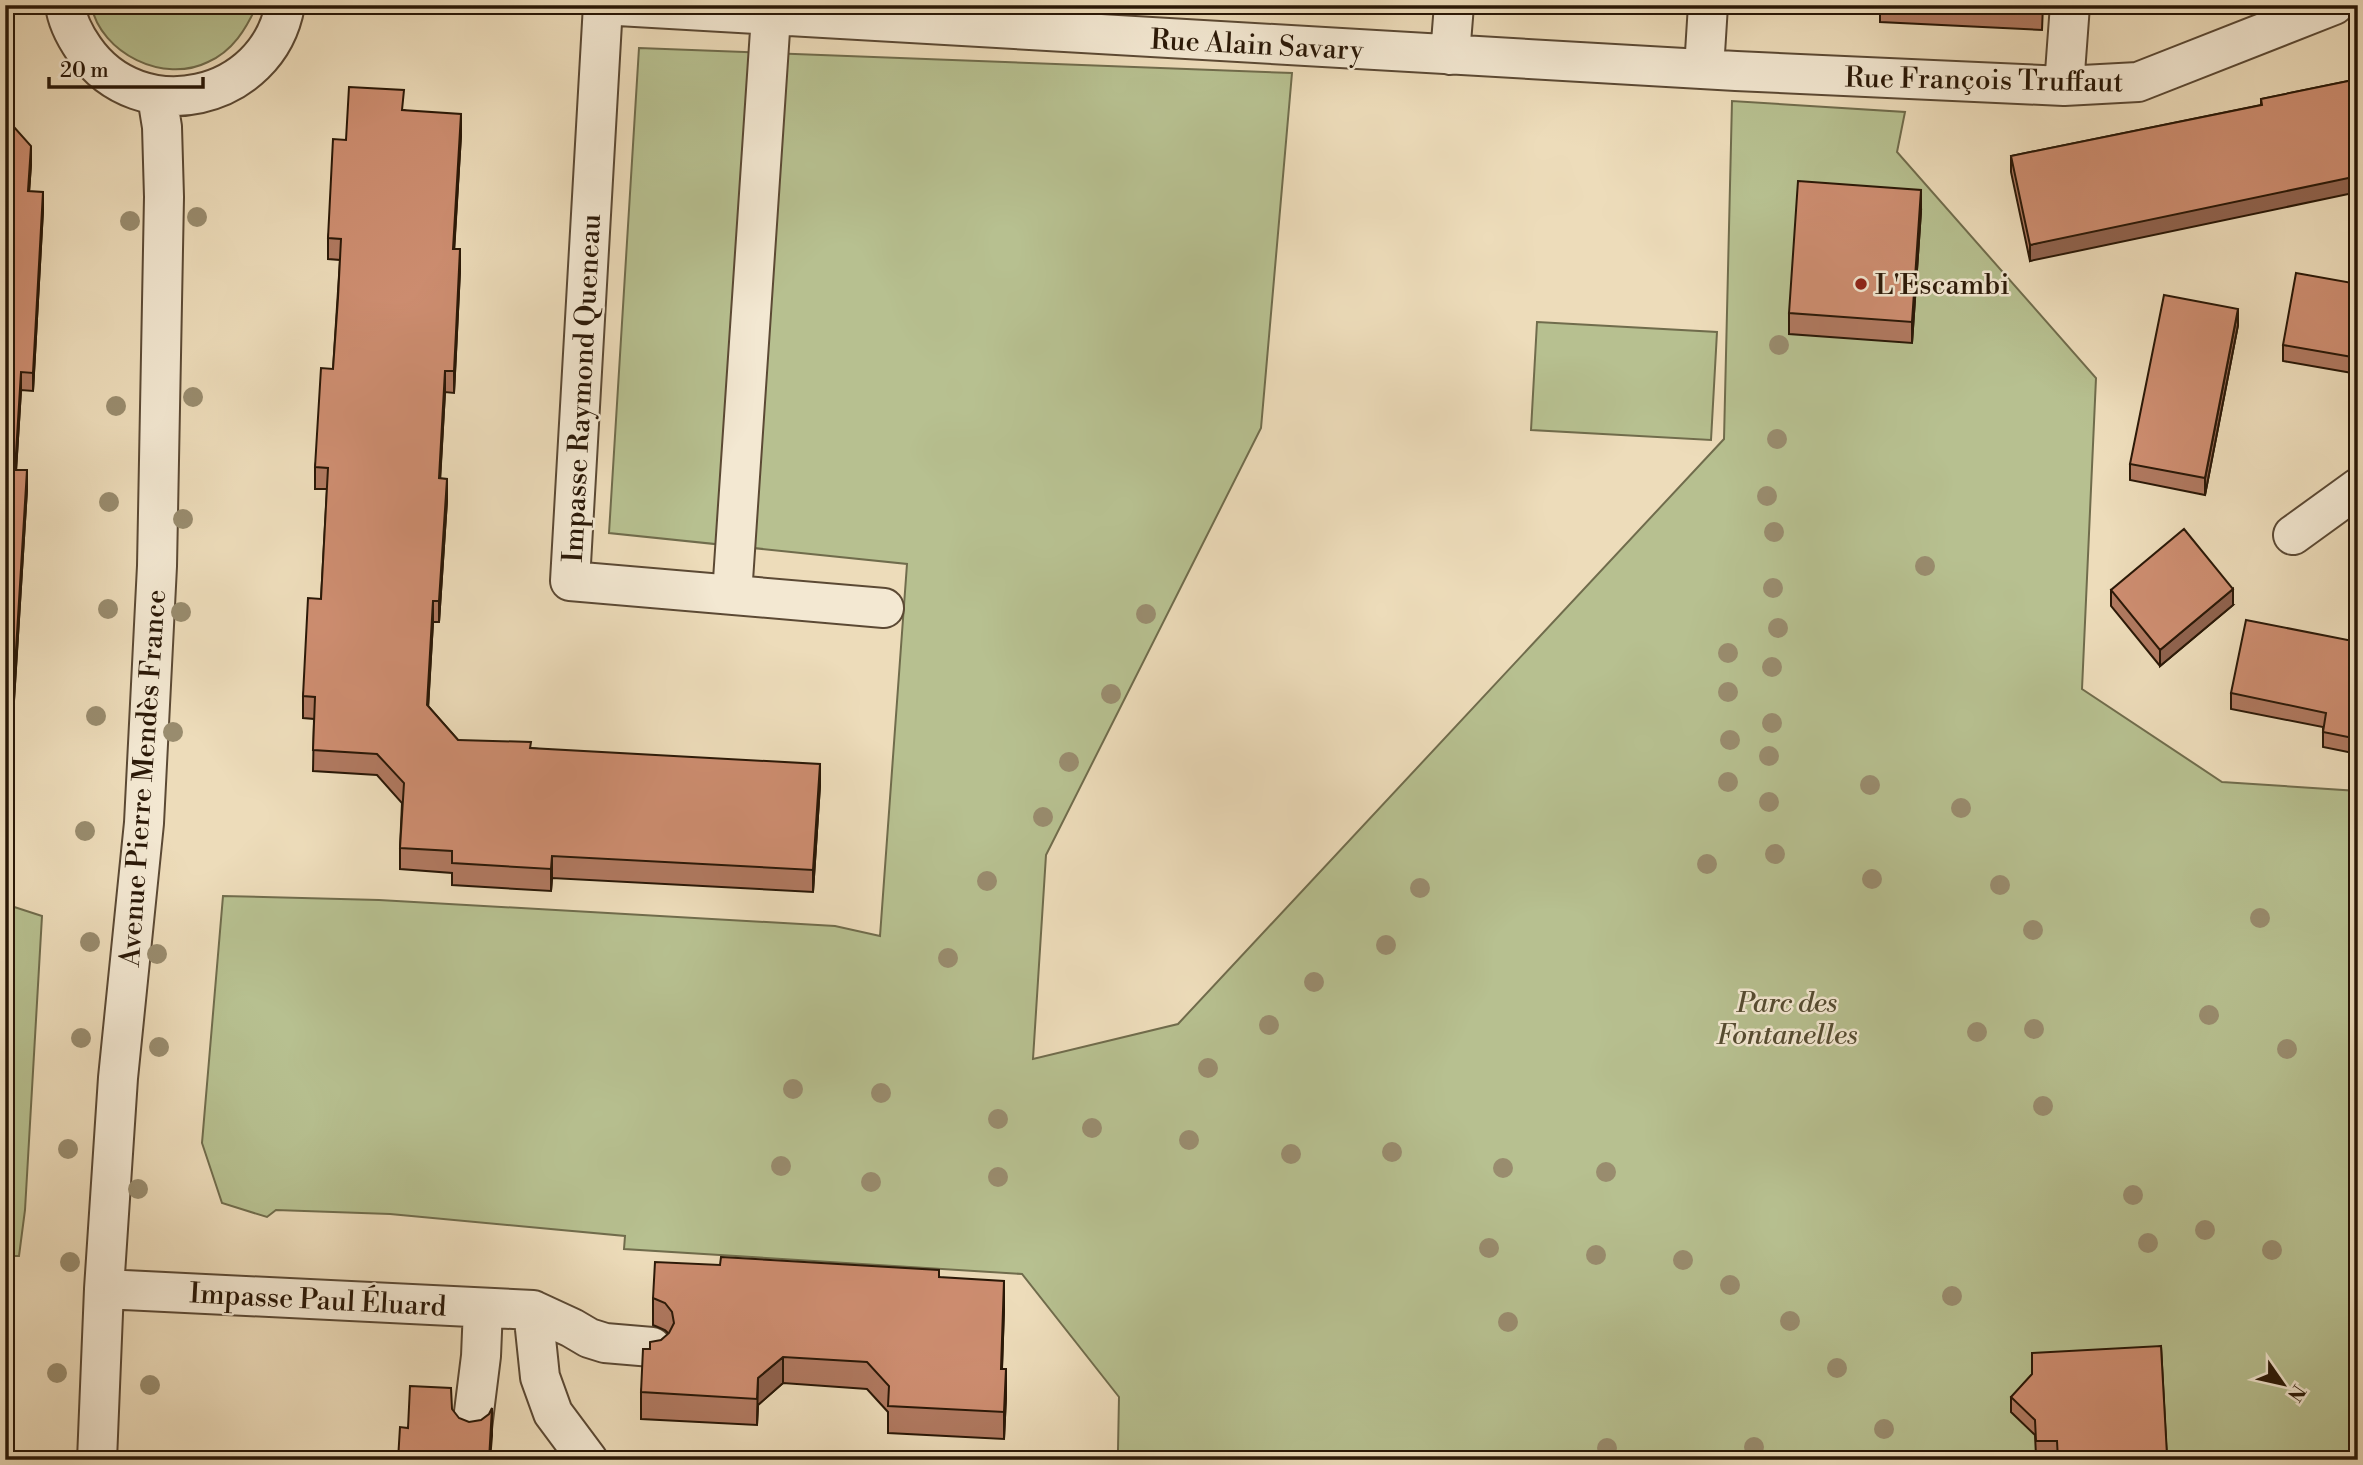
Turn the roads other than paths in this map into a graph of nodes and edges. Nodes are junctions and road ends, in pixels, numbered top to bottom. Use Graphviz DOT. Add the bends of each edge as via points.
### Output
graph roads {
  1 [pos="65,5"];
  2 [pos="285,5"];
  3 [pos="602,5"];
  4 [pos="1454,5"];
  5 [pos="1708,5"];
  6 [pos="2070,5"];
  7 [pos="2334,5"];
  8 [pos="771,16"];
  9 [pos="1034,18"];
  10 [pos="1118,20"];
  11 [pos="1451,55"];
  12 [pos="1704,69"];
  13 [pos="2064,86"];
  14 [pos="158,96"];
  15 [pos="2358,488"];
  16 [pos="2293,535"];
  17 [pos="733,595"];
  18 [pos="884,608"];
  19 [pos="104,1289"];
  20 [pos="483,1308"];
  21 [pos="533,1310"];
  22 [pos="652,1347"];
  23 [pos="472,1428"];
  24 [pos="97,1460"];
  25 [pos="588,1460"];
  1 -- 14 [label="street" via="75,37 90,59 109,76"];
  2 -- 14 [label="street" via="269,47 247,71 220,88 190,96"];
  3 -- 8 [label="street, Rue Alain Savary"];
  3 -- 17 [label="street, Impasse Raymond Queneau" via="570,581"];
  4 -- 11 [label="street"];
  5 -- 12 [label="street"];
  6 -- 13 [label="street"];
  7 -- 13 [label="street, Rue François Truffaut" via="2138,82"];
  8 -- 9 [label="street, Rue Alain Savary"];
  8 -- 17 [label="street"];
  9 -- 10 [label="street, Rue Alain Savary"];
  10 -- 11 [label="street, Rue Alain Savary"];
  11 -- 12 [label="street, Rue Alain Savary"];
  12 -- 13 [label="street, Rue François Truffaut"];
  14 -- 19 [label="street, Avenue Pierre Mendès France" via="164,197 156,579 144,824 118,1078"];
  15 -- 16 [label="street"];
  17 -- 18 [label="street, Impasse Raymond Queneau"];
  19 -- 20 [label="street, Impasse Paul Éluard"];
  19 -- 24 [label="street, Avenue Pierre Mendès France"];
  20 -- 21 [label="street, Impasse Paul Éluard"];
  20 -- 23 [label="street"];
  21 -- 22 [label="street" via="605,1343"];
  21 -- 25 [label="street" via="540,1377 553,1413"];
}
